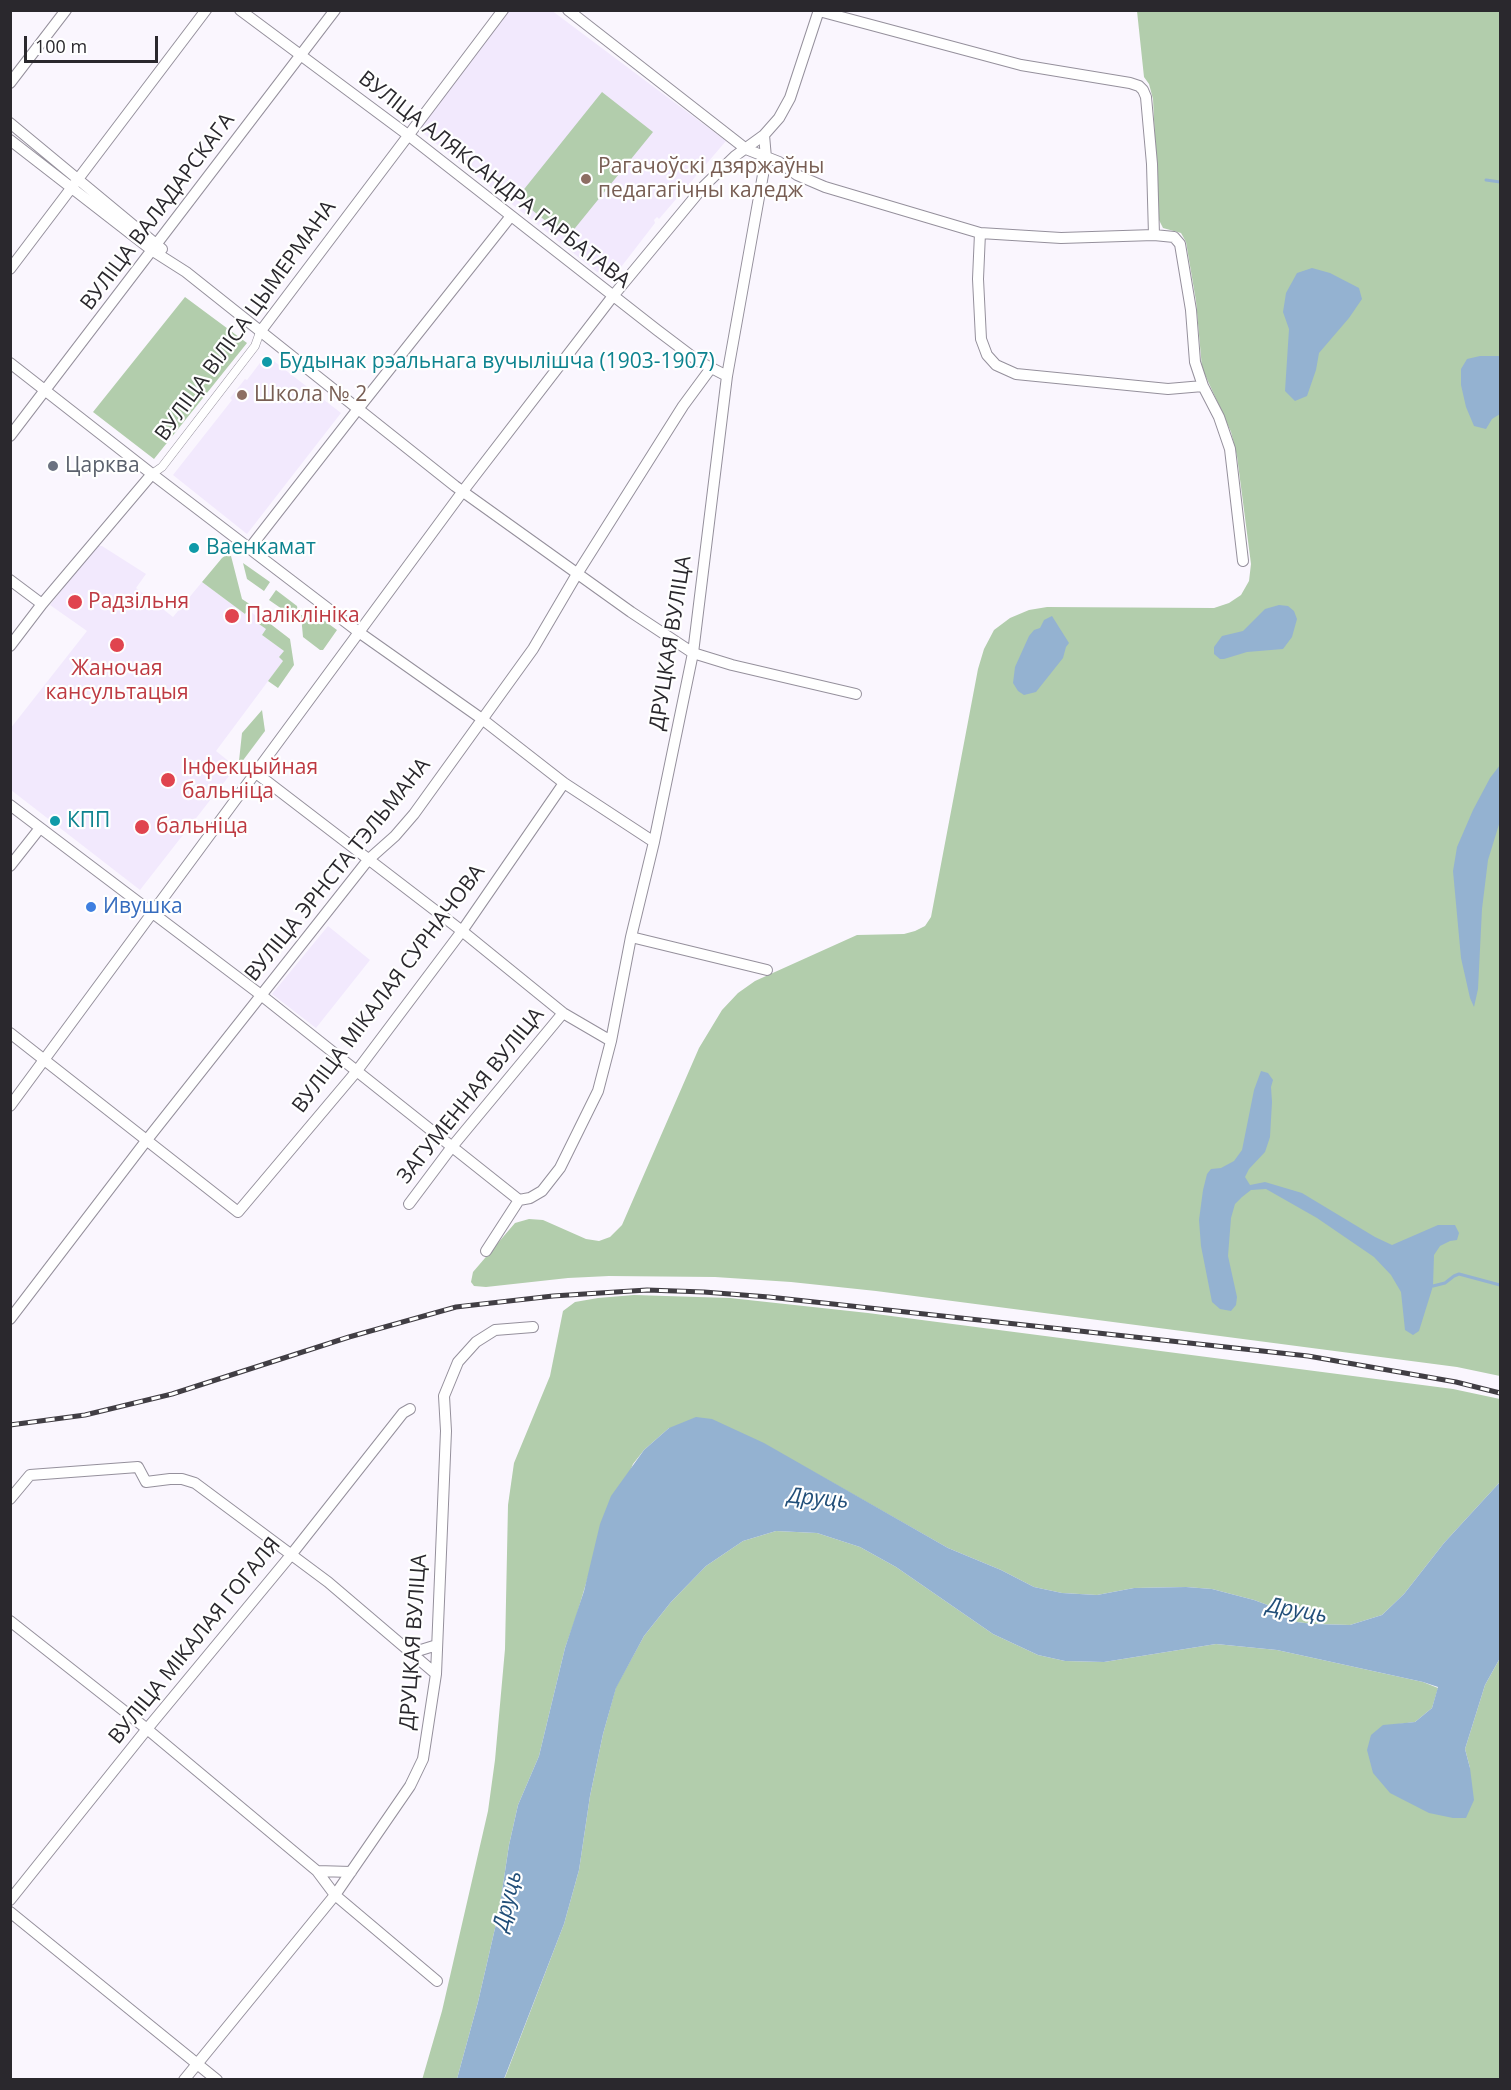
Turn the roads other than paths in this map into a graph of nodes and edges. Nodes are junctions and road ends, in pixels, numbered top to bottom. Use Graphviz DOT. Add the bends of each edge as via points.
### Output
graph roads {
  1 [pos="66,10"];
  2 [pos="206,10"];
  3 [pos="240,10"];
  4 [pos="335,10"];
  5 [pos="503,10"];
  6 [pos="568,10"];
  7 [pos="819,11"];
  8 [pos="301,56"];
  9 [pos="10,83"];
  10 [pos="10,123"];
  11 [pos="408,135"];
  12 [pos="764,135"];
  13 [pos="10,140"];
  14 [pos="746,148"];
  15 [pos="766,158"];
  16 [pos="79,178"];
  17 [pos="71,187"];
  18 [pos="511,216"];
  19 [pos="980,233"];
  20 [pos="1154,236"];
  21 [pos="155,247"];
  22 [pos="10,269"];
  23 [pos="613,296"];
  24 [pos="260,332"];
  25 [pos="10,363"];
  26 [pos="711,368"];
  27 [pos="727,376"];
  28 [pos="1203,387"];
  29 [pos="46,391"];
  30 [pos="358,408"];
  31 [pos="10,436"];
  32 [pos="152,474"];
  33 [pos="463,491"];
  34 [pos="249,549"];
  35 [pos="1243,561"];
  36 [pos="577,574"];
  37 [pos="10,580"];
  38 [pos="42,604"];
  39 [pos="360,633"];
  40 [pos="10,646"];
  41 [pos="693,653"];
  42 [pos="856,694"];
  43 [pos="482,719"];
  44 [pos="256,773"];
  45 [pos="564,783"];
  46 [pos="10,805"];
  47 [pos="40,828"];
  48 [pos="654,842"];
  49 [pos="368,860"];
  50 [pos="10,866"];
  51 [pos="151,913"];
  52 [pos="462,931"];
  53 [pos="631,937"];
  54 [pos="767,970"];
  55 [pos="261,995"];
  56 [pos="563,1012"];
  57 [pos="10,1033"];
  58 [pos="611,1041"];
  59 [pos="43,1059"];
  60 [pos="356,1072"];
  61 [pos="10,1106"];
  62 [pos="146,1141"];
  63 [pos="451,1148"];
  64 [pos="519,1200"];
  65 [pos="409,1203"];
  66 [pos="486,1251"];
  67 [pos="10,1319"];
  68 [pos="533,1328"];
  69 [pos="410,1408"];
  70 [pos="10,1499"];
  71 [pos="291,1555"];
  72 [pos="10,1621"];
  73 [pos="437,1644"];
  74 [pos="411,1653"];
  75 [pos="436,1674"];
  76 [pos="147,1729"];
  77 [pos="317,1871"];
  78 [pos="351,1872"];
  79 [pos="335,1895"];
  80 [pos="10,1900"];
  81 [pos="10,1912"];
  82 [pos="437,1981"];
  83 [pos="197,2064"];
  84 [pos="184,2079"];
  85 [pos="217,2079"];
  1 -- 9 [label="street"];
  2 -- 16 [label="street"];
  3 -- 8 [label="street, ВУЛІЦА АЛЯКСАНДРА ГАРБАТАВА"];
  4 -- 8 [label="street, ВУЛІЦА ВАЛАДАРСКАГА"];
  5 -- 11 [label="street, ВУЛІЦА ВІЛІСА ЦЫМЕРМАНА"];
  6 -- 14 [label="street"];
  7 -- 12 [label="street" via="790,98"];
  7 -- 20 [label="street" via="1022,65 1139,86 1146,97"];
  8 -- 11 [label="street, ВУЛІЦА АЛЯКСАНДРА ГАРБАТАВА"];
  8 -- 21 [label="street, ВУЛІЦА ВАЛАДАРСКАГА"];
  10 -- 16 [label="street"];
  11 -- 18 [label="street, ВУЛІЦА АЛЯКСАНДРА ГАРБАТАВА"];
  11 -- 24 [label="street, ВУЛІЦА ВІЛІСА ЦЫМЕРМАНА"];
  12 -- 14 [label="street"];
  12 -- 15 [label="street, ДРУЦКАЯ ВУЛІЦА"];
  13 -- 17 [label="street"];
  14 -- 15 [label="street"];
  14 -- 23 [label="street" via="704,186"];
  15 -- 19 [label="street" via="825,187"];
  15 -- 27 [label="street, ДРУЦКАЯ ВУЛІЦА"];
  16 -- 17 [label="street"];
  16 -- 21 [label="street"];
  17 -- 21 [label="street"];
  17 -- 22 [label="street"];
  18 -- 23 [label="street, ВУЛІЦА АЛЯКСАНДРА ГАРБАТАВА"];
  18 -- 30 [label="street"];
  19 -- 20 [label="street"];
  19 -- 28 [label="street" via="981,339 996,365 1016,374 1168,389"];
  20 -- 28 [label="street" via="1174,237 1180,244 1195,362"];
  21 -- 24 [label="street"];
  21 -- 29 [label="street, ВУЛІЦА ВАЛАДАРСКАГА"];
  23 -- 26 [label="street, ВУЛІЦА АЛЯКСАНДРА ГАРБАТАВА"];
  23 -- 33 [label="street"];
  24 -- 30 [label="street"];
  24 -- 32 [label="street, ВУЛІЦА ВІЛІСА ЦЫМЕРМАНА" via="255,346 162,467"];
  25 -- 29 [label="street"];
  26 -- 27 [label="street, ВУЛІЦА АЛЯКСАНДРА ГАРБАТАВА"];
  26 -- 36 [label="street, ВУЛІЦА ЭРНСТА ТЭЛЬМАНА"];
  27 -- 41 [label="street, ДРУЦКАЯ ВУЛІЦА"];
  28 -- 35 [label="street" via="1230,449"];
  29 -- 31 [label="street, ВУЛІЦА ВАЛАДАРСКАГА"];
  29 -- 32 [label="street"];
  30 -- 33 [label="street"];
  30 -- 34 [label="street"];
  32 -- 34 [label="street"];
  32 -- 38 [label="street, ВУЛІЦА ВІЛІСА ЦЫМЕРМАНА"];
  33 -- 36 [label="street"];
  33 -- 39 [label="street"];
  34 -- 39 [label="street"];
  36 -- 41 [label="street"];
  36 -- 43 [label="street, ВУЛІЦА ЭРНСТА ТЭЛЬМАНА" via="533,649"];
  37 -- 38 [label="street"];
  38 -- 40 [label="street, ВУЛІЦА ВІЛІСА ЦЫМЕРМАНА"];
  39 -- 43 [label="street"];
  39 -- 44 [label="street"];
  41 -- 42 [label="street"];
  41 -- 48 [label="street, ДРУЦКАЯ ВУЛІЦА"];
  43 -- 45 [label="street"];
  43 -- 49 [label="street, ВУЛІЦА ЭРНСТА ТЭЛЬМАНА" via="414,814"];
  44 -- 49 [label="street"];
  44 -- 51 [label="street"];
  45 -- 48 [label="street"];
  45 -- 52 [label="street, ВУЛІЦА МІКАЛАЯ СУРНАЧОВА"];
  46 -- 47 [label="street"];
  47 -- 50 [label="street"];
  47 -- 51 [label="street"];
  48 -- 53 [label="street, ДРУЦКАЯ ВУЛІЦА"];
  49 -- 52 [label="street"];
  49 -- 55 [label="street, ВУЛІЦА ЭРНСТА ТЭЛЬМАНА"];
  51 -- 55 [label="street"];
  51 -- 59 [label="street"];
  52 -- 56 [label="street"];
  52 -- 60 [label="street, ВУЛІЦА МІКАЛАЯ СУРНАЧОВА"];
  53 -- 54 [label="street"];
  53 -- 58 [label="street, ДРУЦКАЯ ВУЛІЦА"];
  55 -- 60 [label="street"];
  55 -- 62 [label="street, ВУЛІЦА ЭРНСТА ТЭЛЬМАНА"];
  56 -- 58 [label="street"];
  56 -- 63 [label="street, ЗАГУМЕННАЯ ВУЛІЦА"];
  57 -- 59 [label="street"];
  58 -- 64 [label="street, ДРУЦКАЯ ВУЛІЦА" via="598,1091 560,1168 542,1191"];
  59 -- 61 [label="street"];
  59 -- 62 [label="street"];
  60 -- 62 [label="street, ВУЛІЦА МІКАЛАЯ СУРНАЧОВА" via="238,1212"];
  60 -- 63 [label="street"];
  62 -- 67 [label="street, ВУЛІЦА ЭРНСТА ТЭЛЬМАНА"];
  63 -- 64 [label="street"];
  63 -- 65 [label="street, ЗАГУМЕННАЯ ВУЛІЦА"];
  64 -- 66 [label="street"];
  68 -- 73 [label="street, ДРУЦКАЯ ВУЛІЦА" via="495,1330 476,1342 458,1362 444,1396"];
  69 -- 71 [label="street, ВУЛІЦА МІКАЛАЯ ГОГАЛЯ"];
  70 -- 71 [label="street" via="30,1475 138,1467 146,1482 182,1479 195,1484"];
  71 -- 74 [label="street"];
  71 -- 76 [label="street, ВУЛІЦА МІКАЛАЯ ГОГАЛЯ"];
  72 -- 76 [label="street"];
  73 -- 74 [label="street"];
  73 -- 75 [label="street, ДРУЦКАЯ ВУЛІЦА"];
  74 -- 75 [label="street"];
  75 -- 78 [label="street, ДРУЦКАЯ ВУЛІЦА" via="423,1759 410,1786"];
  76 -- 77 [label="street"];
  76 -- 80 [label="street, ВУЛІЦА МІКАЛАЯ ГОГАЛЯ"];
  77 -- 78 [label="street"];
  77 -- 79 [label="street"];
  78 -- 79 [label="street, ДРУЦКАЯ ВУЛІЦА"];
  79 -- 82 [label="street"];
  79 -- 83 [label="street, ДРУЦКАЯ ВУЛІЦА"];
  81 -- 83 [label="street"];
  83 -- 84 [label="street, ДРУЦКАЯ ВУЛІЦА"];
  83 -- 85 [label="street"];
}
